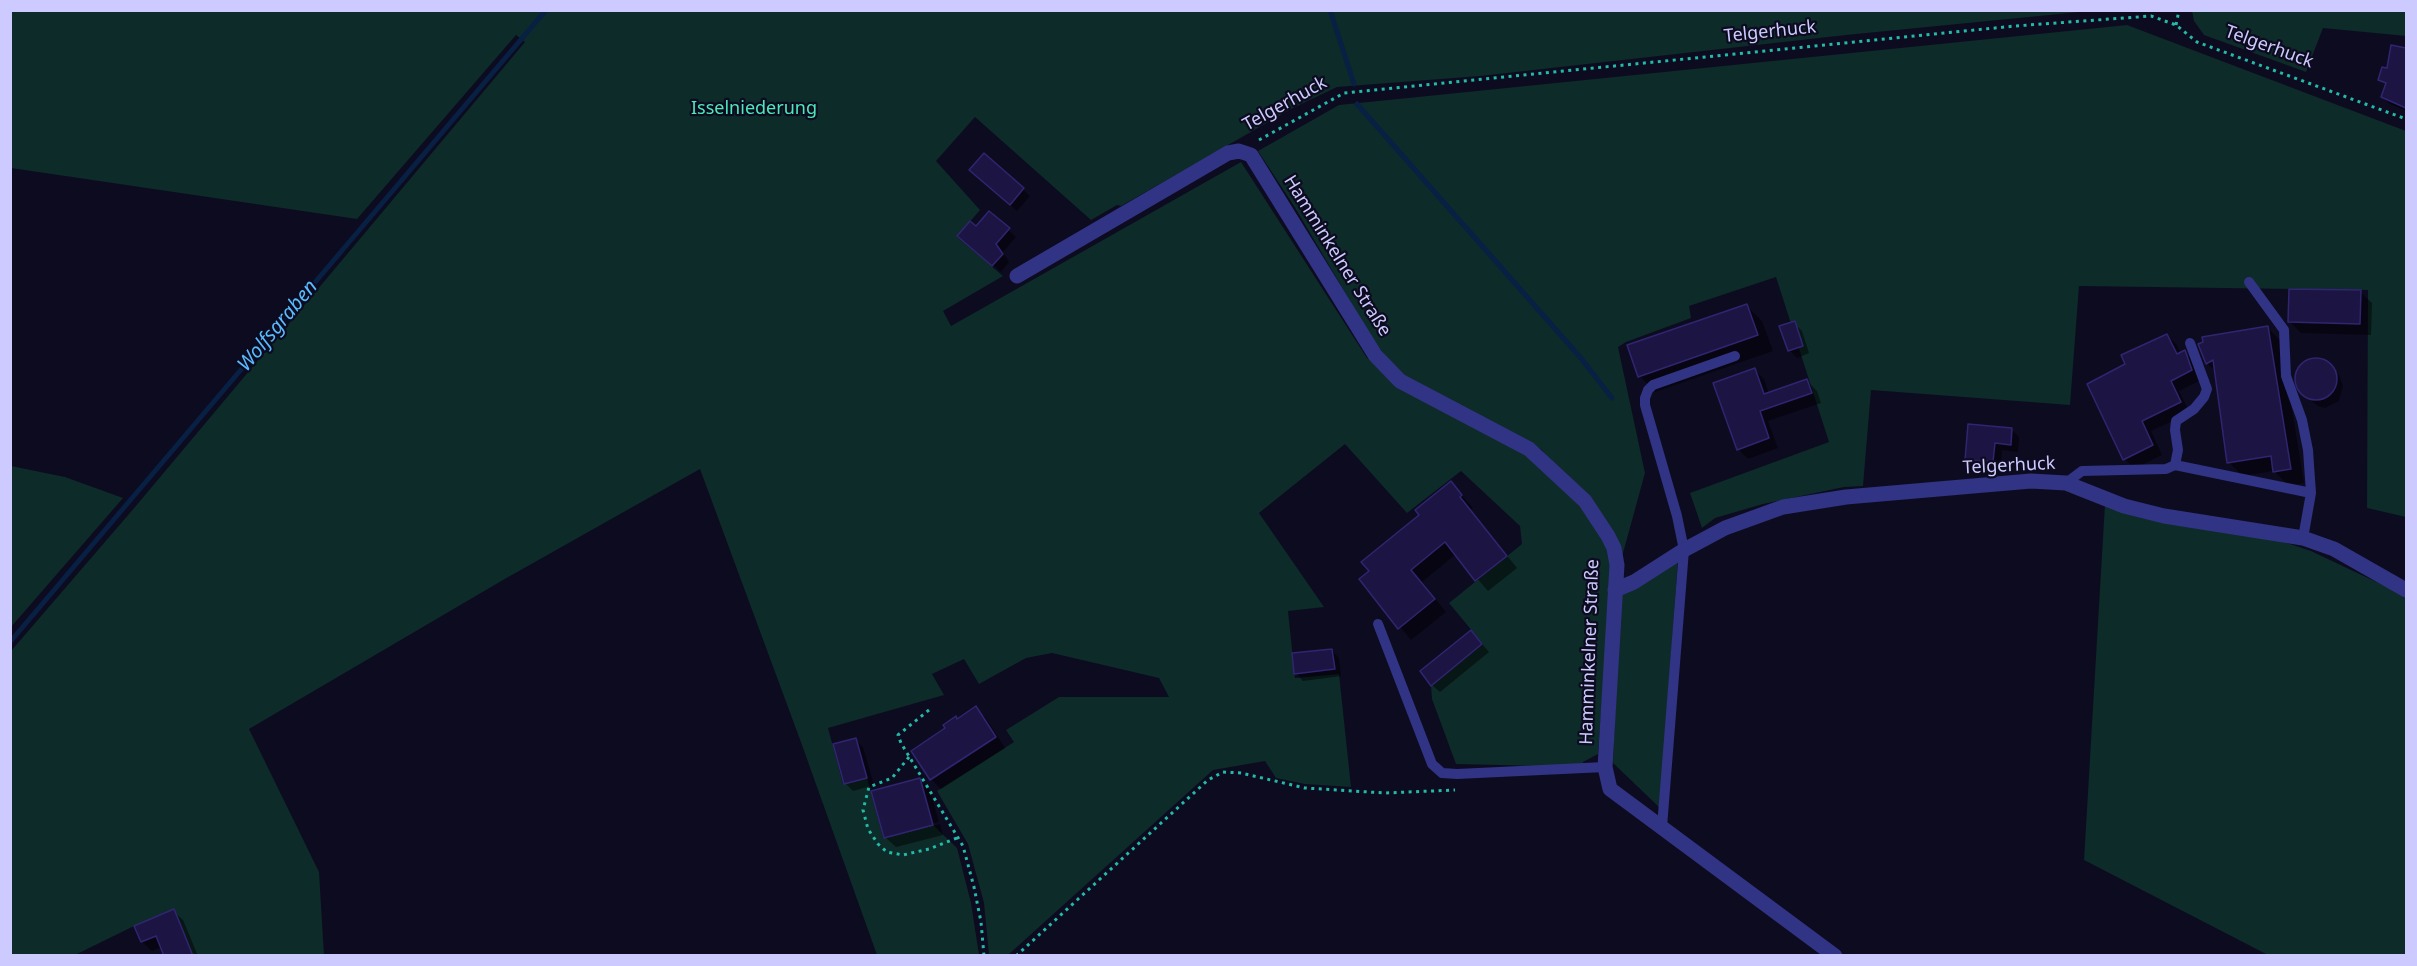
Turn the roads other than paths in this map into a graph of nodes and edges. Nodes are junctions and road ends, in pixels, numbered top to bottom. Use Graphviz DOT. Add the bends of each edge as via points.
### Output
graph roads {
  1 [pos="1017,276"];
  2 [pos="2249,282"];
  3 [pos="2190,343"];
  4 [pos="1735,356"];
  5 [pos="2175,465"];
  6 [pos="2066,483"];
  7 [pos="2311,492"];
  8 [pos="2303,537"];
  9 [pos="1684,550"];
  10 [pos="1615,590"];
  11 [pos="2406,590"];
  12 [pos="1378,624"];
  13 [pos="1605,766"];
  14 [pos="1662,828"];
  15 [pos="1835,956"];
  1 -- 10 [label="street, Hamminkelner Straße" via="1228,153 1251,155 1375,355 1400,381 1529,449 1585,501 1614,548"];
  2 -- 7 [label="lane" via="2284,330 2286,376 2302,420"];
  3 -- 5 [label="lane" via="2207,389 2194,410 2176,421"];
  4 -- 9 [label="lane" via="1653,385 1645,398"];
  5 -- 6 [label="lane" via="2166,469 2082,471"];
  5 -- 7 [label="lane"];
  6 -- 8 [label="street, Telgerhuck" via="2124,506 2164,516"];
  6 -- 9 [label="street, Telgerhuck" via="2031,481 1858,496 1783,507 1725,528"];
  7 -- 8 [label="lane"];
  8 -- 11 [label="street, Telgerhuck" via="2334,549"];
  9 -- 10 [label="street, Telgerhuck"];
  9 -- 14 [label="lane"];
  10 -- 13 [label="street, Hamminkelner Straße"];
  12 -- 13 [label="lane" via="1432,764 1442,773"];
  13 -- 14 [label="street, Hamminkelner Straße" via="1610,789"];
  14 -- 15 [label="street, Hamminkelner Straße"];
}
